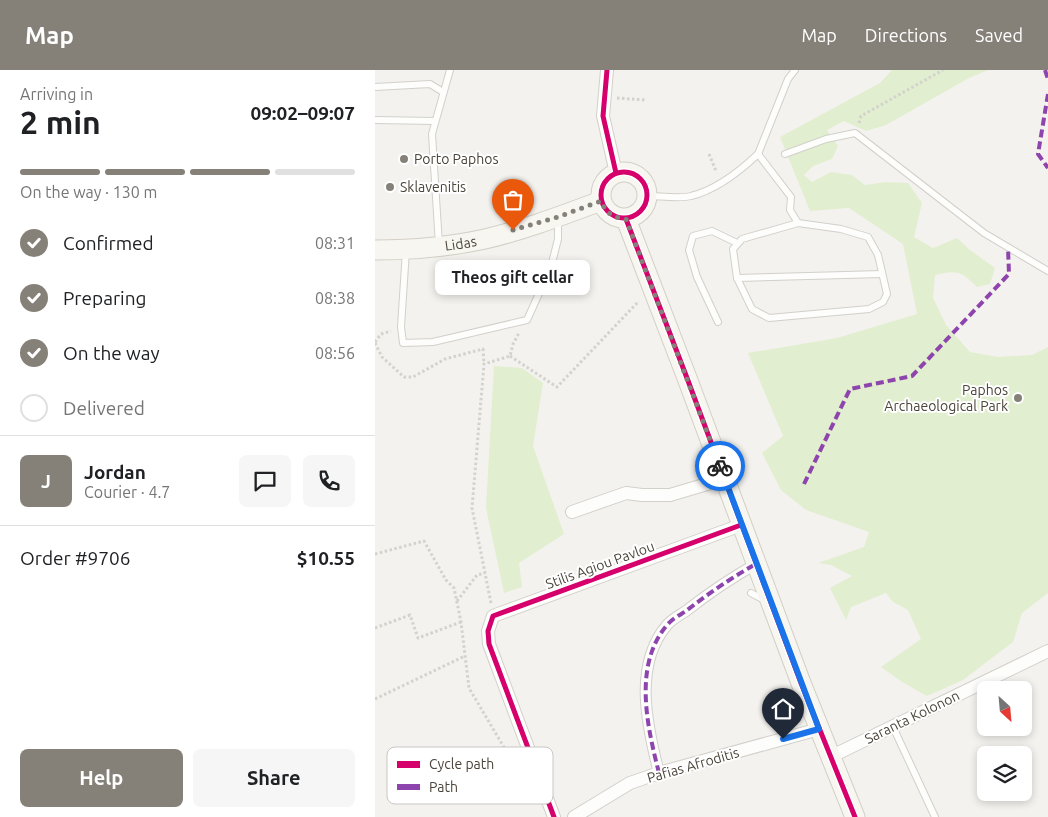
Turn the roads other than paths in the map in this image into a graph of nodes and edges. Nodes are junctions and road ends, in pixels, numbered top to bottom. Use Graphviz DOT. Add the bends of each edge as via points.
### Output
graph roads {
  1 [pos="450,70"];
  2 [pos="607,70"];
  3 [pos="795,70"];
  4 [pos="375,87"];
  5 [pos="443,92"];
  6 [pos="375,120"];
  7 [pos="435,121"];
  8 [pos="758,154"];
  9 [pos="785,154"];
  10 [pos="616,173"];
  11 [pos="648,196"];
  12 [pos="601,201"];
  13 [pos="558,217"];
  14 [pos="626,219"];
  15 [pos="798,223"];
  16 [pos="737,243"];
  17 [pos="439,246"];
  18 [pos="406,249"];
  19 [pos="375,250"];
  20 [pos="1048,271"];
  21 [pos="882,274"];
  22 [pos="737,278"];
  23 [pos="718,322"];
  24 [pos="724,479"];
  25 [pos="572,512"];
  26 [pos="741,525"];
  27 [pos="756,564"];
  28 [pos="751,593"];
  29 [pos="771,603"];
  30 [pos="1048,650"];
  31 [pos="893,726"];
  32 [pos="819,729"];
  33 [pos="528,747"];
  34 [pos="830,757"];
  35 [pos="659,773"];
  36 [pos="549,804"];
  37 [pos="554,817"];
  38 [pos="574,817"];
  39 [pos="855,817"];
  40 [pos="935,817"];
  1 -- 5 [label="lane"];
  2 -- 10 [label="street" via="603,116"];
  3 -- 8 [label="lane" via="788,79"];
  4 -- 5 [label="lane" via="430,84"];
  5 -- 7 [label="lane"];
  6 -- 7 [label="lane"];
  7 -- 17 [label="lane" via="432,143"];
  8 -- 11 [label="lane" via="721,184 690,197"];
  8 -- 15 [label="lane" via="791,197 790,210"];
  9 -- 20 [label="lane" via="826,139 855,133 984,233"];
  10 -- 11 [label="main road" via="630,173 641,178"];
  10 -- 12 [label="main road" via="603,185"];
  11 -- 14 [label="main road" via="643,209"];
  12 -- 13 [label="main road, Lidas"];
  12 -- 14 [label="main road" via="607,212"];
  13 -- 17 [label="main road, Lidas" via="486,239"];
  13 -- 18 [label="lane" via="559,239 551,267 527,320 433,342 403,343 401,327"];
  14 -- 24 [label="main road"];
  15 -- 16 [label="lane" via="741,238"];
  15 -- 21 [label="lane" via="841,229 868,237 878,254"];
  16 -- 22 [label="lane" via="733,249"];
  16 -- 23 [label="lane" via="711,231 693,236 689,250"];
  17 -- 18 [label="main road, Lidas"];
  18 -- 19 [label="main road, Lidas"];
  21 -- 22 [label="lane"];
  21 -- 22 [label="lane" via="887,294 883,302 869,310 769,318 752,309"];
  24 -- 25 [label="street" via="670,495 626,492"];
  24 -- 26 [label="main road"];
  26 -- 27 [label="main road"];
  26 -- 33 [label="street, Stilis Agiou Pavlou" via="493,616 488,631 489,644"];
  27 -- 29 [label="main road"];
  27 -- 35 [label="street" via="726,581 668,624 656,642 646,678 648,729"];
  28 -- 29 [label="lane"];
  29 -- 32 [label="main road"];
  30 -- 31 [label="street, Saranta Kolonon"];
  31 -- 34 [label="street, Saranta Kolonon"];
  31 -- 40 [label="lane"];
  32 -- 34 [label="main road"];
  32 -- 35 [label="street, Pafias Afroditis"];
  34 -- 39 [label="main road"];
  35 -- 38 [label="street, Pafias Afroditis" via="630,783"];
  36 -- 37 [label="street, Stilis Agiou Pavlou"];
}
